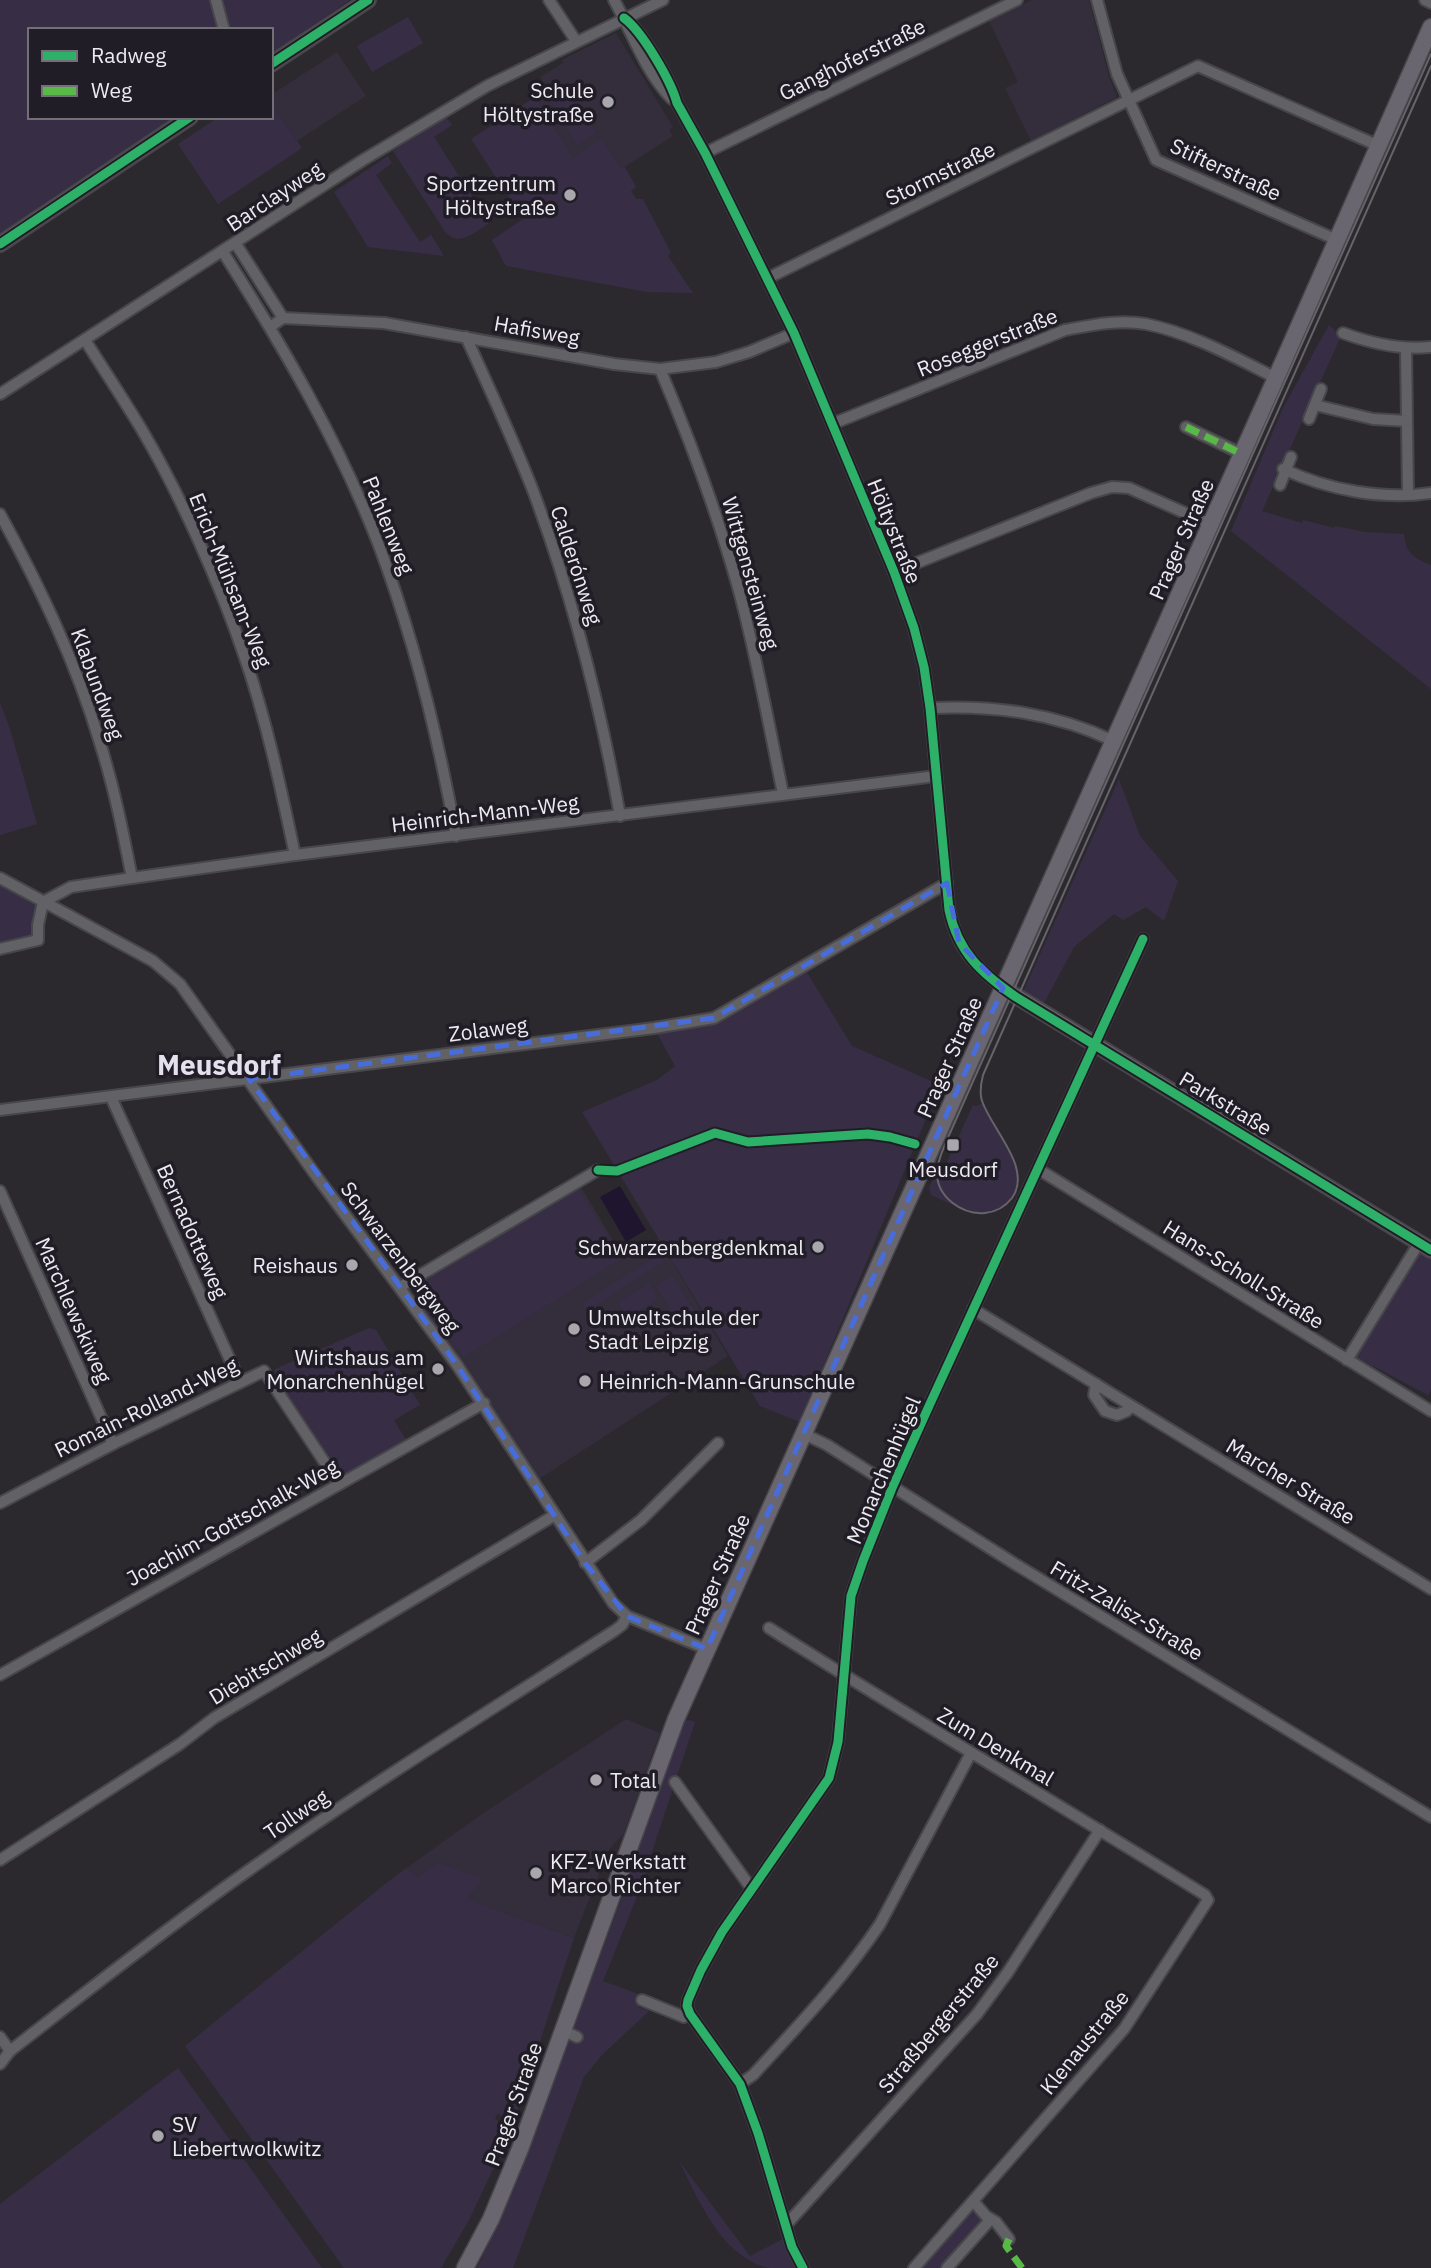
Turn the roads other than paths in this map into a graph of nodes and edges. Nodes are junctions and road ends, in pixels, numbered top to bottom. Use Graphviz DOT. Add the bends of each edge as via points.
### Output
graph roads {
  1 [pos="216,0"];
  2 [pos="368,0"];
  3 [pos="549,0"];
  4 [pos="614,0"];
  5 [pos="663,0"];
  6 [pos="1017,0"];
  7 [pos="1097,0"];
  8 [pos="1425,0"];
  9 [pos="1431,3"];
  10 [pos="624,18"];
  11 [pos="1431,27"];
  12 [pos="223,28"];
  13 [pos="576,41"];
  14 [pos="273,63"];
  15 [pos="1129,102"];
  16 [pos="187,119"];
  17 [pos="1379,146"];
  18 [pos="705,153"];
  19 [pos="1337,240"];
  20 [pos="0,244"];
  21 [pos="236,244"];
  22 [pos="223,252"];
  23 [pos="768,278"];
  24 [pos="283,318"];
  25 [pos="270,327"];
  26 [pos="794,333"];
  27 [pos="1343,333"];
  28 [pos="466,337"];
  29 [pos="85,340"];
  30 [pos="1406,348"];
  31 [pos="1431,348"];
  32 [pos="660,369"];
  33 [pos="1276,378"];
  34 [pos="1321,390"];
  35 [pos="0,394"];
  36 [pos="1315,405"];
  37 [pos="1309,419"];
  38 [pos="1407,421"];
  39 [pos="832,424"];
  40 [pos="1186,427"];
  41 [pos="1242,454"];
  42 [pos="1291,457"];
  43 [pos="1284,470"];
  44 [pos="1280,485"];
  45 [pos="1431,493"];
  46 [pos="1408,495"];
  47 [pos="0,514"];
  48 [pos="1210,524"];
  49 [pos="894,572"];
  50 [pos="930,708"];
  51 [pos="1114,741"];
  52 [pos="936,776"];
  53 [pos="783,794"];
  54 [pos="620,816"];
  55 [pos="457,836"];
  56 [pos="295,855"];
  57 [pos="132,877"];
  58 [pos="0,878"];
  59 [pos="947,883"];
  60 [pos="43,902"];
  61 [pos="1143,939"];
  62 [pos="0,949"];
  63 [pos="1003,988"];
  64 [pos="1094,1044"];
  65 [pos="249,1079"];
  66 [pos="111,1097"];
  67 [pos="0,1110"];
  68 [pos="1038,1169"];
  69 [pos="598,1170"];
  70 [pos="0,1191"];
  71 [pos="1425,1246"];
  72 [pos="400,1287"];
  73 [pos="973,1309"];
  74 [pos="1347,1360"];
  75 [pos="240,1382"];
  76 [pos="1096,1384"];
  77 [pos="484,1403"];
  78 [pos="1131,1406"];
  79 [pos="1429,1406"];
  80 [pos="804,1434"];
  81 [pos="718,1443"];
  82 [pos="113,1444"];
  83 [pos="339,1484"];
  84 [pos="892,1488"];
  85 [pos="0,1503"];
  86 [pos="555,1515"];
  87 [pos="585,1563"];
  88 [pos="1431,1589"];
  89 [pos="627,1616"];
  90 [pos="769,1628"];
  91 [pos="707,1649"];
  92 [pos="0,1675"];
  93 [pos="843,1676"];
  94 [pos="971,1754"];
  95 [pos="675,1782"];
  96 [pos="1431,1817"];
  97 [pos="1100,1830"];
  98 [pos="0,1860"];
  99 [pos="751,1888"];
  100 [pos="1205,1895"];
  101 [pos="642,2000"];
  102 [pos="690,2014"];
  103 [pos="0,2037"];
  104 [pos="10,2051"];
  105 [pos="0,2064"];
  106 [pos="740,2084"];
  107 [pos="974,2202"];
  108 [pos="990,2220"];
  109 [pos="786,2225"];
  110 [pos="1009,2239"];
  111 [pos="465,2268"];
  112 [pos="803,2268"];
  113 [pos="914,2268"];
  114 [pos="947,2268"];
  1 -- 12 [label="street"];
  2 -- 14 [label="street"];
  3 -- 13 [label="street"];
  4 -- 10 [label="street, Höltystraße"];
  5 -- 10 [label="street, Barclayweg"];
  6 -- 18 [label="street, Ganghoferstraße"];
  7 -- 15 [label="street, Stifterstraße"];
  8 -- 9 [label="street"];
  10 -- 13 [label="street, Barclayweg"];
  10 -- 18 [label="street, Höltystraße"];
  11 -- 17 [label="main road, Prager Straße"];
  13 -- 21 [label="street, Barclayweg" via="487,86"];
  15 -- 17 [label="street, Stormstraße" via="1198,66"];
  15 -- 19 [label="street, Stifterstraße" via="1156,160"];
  15 -- 23 [label="street, Stormstraße"];
  16 -- 20 [label="street"];
  17 -- 19 [label="main road, Prager Straße"];
  18 -- 23 [label="street, Höltystraße"];
  19 -- 33 [label="main road, Prager Straße"];
  21 -- 22 [label="street, Barclayweg"];
  21 -- 24 [label="street"];
  22 -- 25 [label="street, Pahlenweg"];
  22 -- 29 [label="street, Barclayweg"];
  23 -- 26 [label="street, Höltystraße"];
  24 -- 25 [label="street"];
  24 -- 28 [label="street, Hafisweg" via="384,323"];
  25 -- 55 [label="street, Pahlenweg" via="332,439 378,544 423,680"];
  26 -- 32 [label="street, Hafisweg" via="716,362"];
  26 -- 39 [label="street, Höltystraße"];
  27 -- 30 [label="street"];
  28 -- 32 [label="street, Hafisweg"];
  28 -- 54 [label="street, Calderónweg" via="531,487 562,575 587,658"];
  29 -- 35 [label="street, Barclayweg"];
  29 -- 56 [label="street, Erich-Mühsam-Weg" via="165,473 226,609 260,709"];
  30 -- 31 [label="street"];
  30 -- 38 [label="street"];
  32 -- 53 [label="street, Wittgensteinweg" via="710,496 739,592"];
  33 -- 39 [label="street, Roseggerstraße" via="1175,333 1145,324 1106,323 1066,330"];
  33 -- 41 [label="main road, Prager Straße"];
  34 -- 36 [label="street"];
  36 -- 37 [label="street"];
  36 -- 38 [label="street" via="1373,419"];
  38 -- 46 [label="street"];
  39 -- 49 [label="street, Höltystraße"];
  40 -- 41 [label="street"];
  41 -- 48 [label="main road, Prager Straße"];
  42 -- 43 [label="street"];
  43 -- 44 [label="street"];
  43 -- 46 [label="street" via="1363,493"];
  45 -- 46 [label="street"];
  47 -- 57 [label="street, Klabundweg" via="73,663 100,743"];
  48 -- 49 [label="street" via="1137,491 1112,487"];
  48 -- 51 [label="main road, Prager Straße"];
  49 -- 50 [label="street, Höltystraße" via="914,628"];
  50 -- 51 [label="street" via="1022,711 1080,726"];
  50 -- 52 [label="street, Höltystraße"];
  51 -- 63 [label="main road, Prager Straße"];
  52 -- 53 [label="street, Heinrich-Mann-Weg"];
  52 -- 59 [label="street, Höltystraße"];
  53 -- 54 [label="street, Heinrich-Mann-Weg"];
  54 -- 55 [label="street, Heinrich-Mann-Weg"];
  55 -- 56 [label="street, Heinrich-Mann-Weg"];
  56 -- 57 [label="street, Heinrich-Mann-Weg"];
  57 -- 60 [label="street, Heinrich-Mann-Weg" via="71,887"];
  58 -- 60 [label="street, Schwarzenbergweg"];
  59 -- 63 [label="street, Höltystraße" via="959,943"];
  59 -- 65 [label="street, Zolaweg" via="714,1018"];
  60 -- 62 [label="street" via="38,940"];
  60 -- 65 [label="street, Schwarzenbergweg" via="168,973"];
  61 -- 64 [label="street, Monarchenhügel"];
  63 -- 64 [label="street, Parkstraße"];
  63 -- 80 [label="main road, Prager Straße"];
  64 -- 68 [label="street, Monarchenhügel"];
  64 -- 71 [label="street, Parkstraße"];
  65 -- 66 [label="street, Zolaweg"];
  65 -- 72 [label="street, Schwarzenbergweg"];
  66 -- 67 [label="street, Zolaweg"];
  66 -- 75 [label="street, Bernadotteweg"];
  68 -- 73 [label="street, Monarchenhügel"];
  68 -- 74 [label="street, Hans-Scholl-Straße"];
  69 -- 72 [label="street"];
  70 -- 82 [label="street, Marchlewskiweg"];
  71 -- 74 [label="street"];
  72 -- 77 [label="street, Schwarzenbergweg"];
  73 -- 76 [label="street, Marcher Straße"];
  73 -- 84 [label="street, Monarchenhügel"];
  74 -- 79 [label="street, Hans-Scholl-Straße"];
  75 -- 82 [label="street, Romain-Rolland-Weg"];
  75 -- 83 [label="street, Romain-Rolland-Weg" via="264,1370"];
  76 -- 78 [label="street, Marcher Straße"];
  76 -- 78 [label="street" via="1094,1395 1105,1411 1117,1415"];
  77 -- 83 [label="street, Joachim-Gottschalk-Weg"];
  77 -- 86 [label="street, Schwarzenbergweg"];
  78 -- 88 [label="street, Marcher Straße"];
  80 -- 84 [label="street, Fritz-Zalisz-Straße"];
  80 -- 91 [label="main road, Prager Straße"];
  81 -- 87 [label="street" via="641,1520"];
  82 -- 85 [label="street, Romain-Rolland-Weg"];
  83 -- 92 [label="street, Joachim-Gottschalk-Weg"];
  84 -- 93 [label="street, Monarchenhügel" via="851,1596"];
  84 -- 96 [label="street, Fritz-Zalisz-Straße"];
  86 -- 87 [label="street, Schwarzenbergweg"];
  86 -- 98 [label="street, Diebitschweg" via="214,1718"];
  87 -- 89 [label="street, Schwarzenbergweg"];
  89 -- 91 [label="street, Schwarzenbergweg"];
  89 -- 104 [label="street, Tollweg" via="614,1631 243,1874"];
  90 -- 93 [label="street, Zum Denkmal"];
  91 -- 111 [label="main road, Prager Straße" via="631,1843 570,2034 491,2219"];
  93 -- 94 [label="street, Zum Denkmal"];
  93 -- 99 [label="street, Monarchenhügel" via="838,1742 829,1778"];
  94 -- 97 [label="street, Zum Denkmal"];
  94 -- 106 [label="street" via="867,1944 753,2075"];
  95 -- 99 [label="street"];
  97 -- 100 [label="street, Zum Denkmal"];
  97 -- 109 [label="street, Straßbergerstraße" via="977,2014"];
  99 -- 102 [label="street, Monarchenhügel" via="701,1970 687,2003"];
  100 -- 107 [label="street, Klenaustraße" via="1208,1900 1124,2029"];
  101 -- 102 [label="street" via="684,2017"];
  102 -- 106 [label="street"];
  103 -- 104 [label="street"];
  104 -- 105 [label="street, Tollweg"];
  106 -- 109 [label="street"];
  107 -- 108 [label="street"];
  107 -- 113 [label="street, Klenaustraße"];
  108 -- 110 [label="street"];
  108 -- 114 [label="street"];
  109 -- 112 [label="street"];
}
